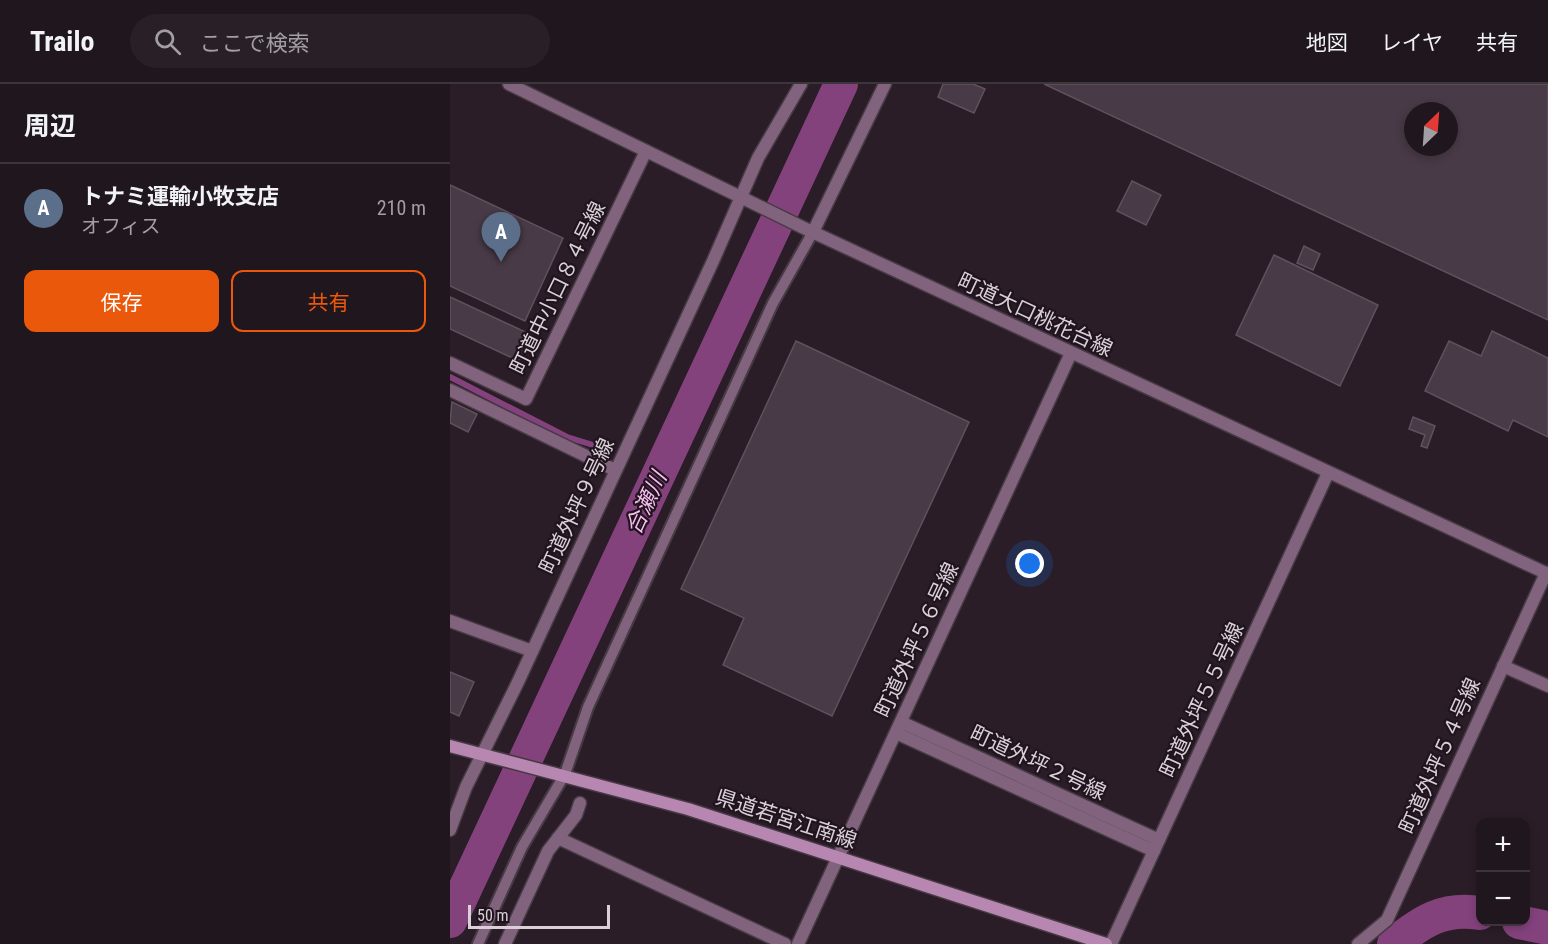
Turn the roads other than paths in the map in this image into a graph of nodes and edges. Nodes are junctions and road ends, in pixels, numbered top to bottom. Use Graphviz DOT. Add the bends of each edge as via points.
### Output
graph roads {
  1 [pos="508,84"];
  2 [pos="801,84"];
  3 [pos="885,84"];
  4 [pos="646,151"];
  5 [pos="743,199"];
  6 [pos="809,231"];
  7 [pos="1071,353"];
  8 [pos="450,363"];
  9 [pos="450,390"];
  10 [pos="615,470"];
  11 [pos="1328,473"];
  12 [pos="1547,574"];
  13 [pos="450,621"];
  14 [pos="532,651"];
  15 [pos="1503,666"];
  16 [pos="1548,686"];
  17 [pos="899,727"];
  18 [pos="450,746"];
  19 [pos="485,754"];
  20 [pos="561,773"];
  21 [pos="580,803"];
  22 [pos="450,830"];
  23 [pos="558,838"];
  24 [pos="1156,845"];
  25 [pos="839,856"];
  26 [pos="478,944"];
  27 [pos="505,944"];
  28 [pos="785,944"];
  29 [pos="798,944"];
  30 [pos="1106,944"];
  31 [pos="1111,944"];
  32 [pos="1358,944"];
  1 -- 4 [label="street, 町道大口桃花台線"];
  2 -- 5 [label="street, 町道外坪９号線" via="758,158"];
  3 -- 6 [label="street"];
  4 -- 5 [label="street, 町道大口桃花台線"];
  4 -- 8 [label="street, 町道中小口８４号線" via="526,399"];
  5 -- 6 [label="street, 町道大口桃花台線"];
  5 -- 10 [label="street, 町道外坪９号線"];
  6 -- 7 [label="street, 町道大口桃花台線"];
  6 -- 20 [label="lane" via="597,686"];
  7 -- 11 [label="street, 町道大口桃花台線"];
  7 -- 17 [label="street, 町道外坪５６号線"];
  9 -- 10 [label="street"];
  10 -- 14 [label="street, 町道外坪９号線"];
  11 -- 12 [label="street, 町道大口桃花台線"];
  11 -- 24 [label="street, 町道外坪５５号線"];
  12 -- 15 [label="street, 町道外坪５４号線"];
  13 -- 14 [label="street"];
  14 -- 19 [label="street, 町道外坪９号線"];
  15 -- 16 [label="street"];
  15 -- 32 [label="street, 町道外坪５４号線" via="1387,920"];
  17 -- 24 [label="street, 町道外坪２号線"];
  17 -- 25 [label="street, 町道外坪５６号線"];
  18 -- 19 [label="main road, 県道若宮江南線"];
  19 -- 20 [label="main road, 県道若宮江南線"];
  19 -- 22 [label="street, 町道外坪９号線"];
  20 -- 25 [label="main road, 県道若宮江南線"];
  20 -- 26 [label="lane"];
  21 -- 23 [label="street"];
  23 -- 27 [label="street" via="548,850"];
  23 -- 28 [label="street"];
  24 -- 31 [label="street, 町道外坪５５号線"];
  25 -- 29 [label="street, 町道外坪５６号線"];
  25 -- 30 [label="main road, 県道若宮江南線"];
}
